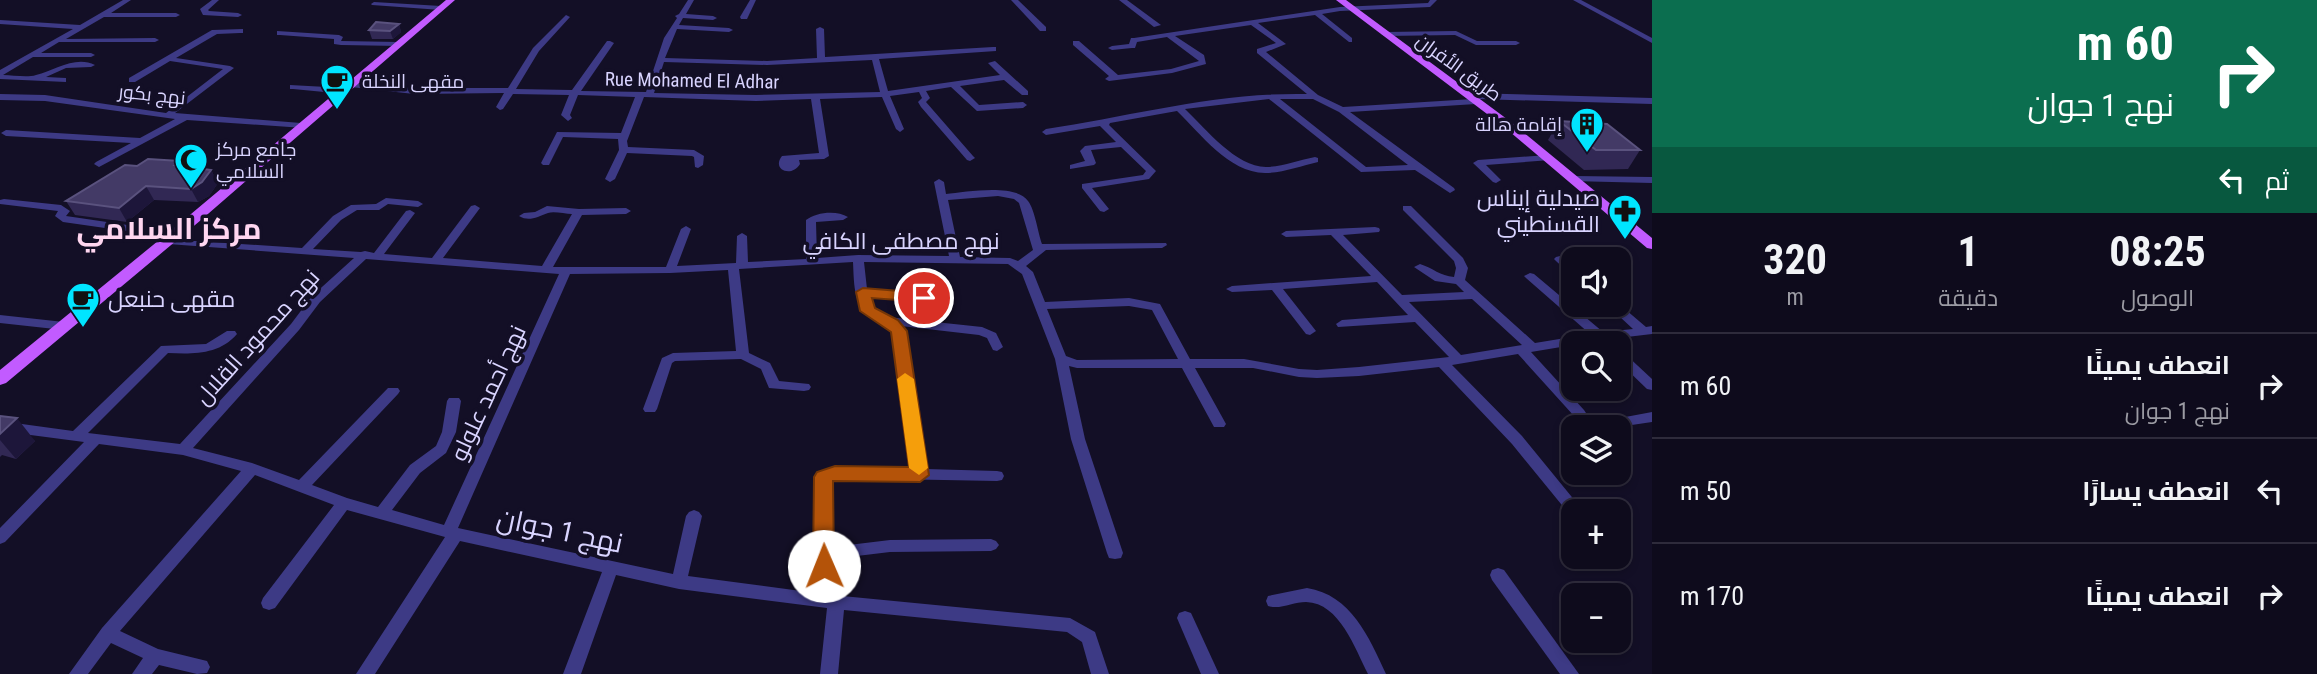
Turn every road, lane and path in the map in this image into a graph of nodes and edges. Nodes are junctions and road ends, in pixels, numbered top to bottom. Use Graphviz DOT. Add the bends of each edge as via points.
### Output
graph roads {
  1 [pos="128,0"];
  2 [pos="216,0"];
  3 [pos="691,0"];
  4 [pos="753,0"];
  5 [pos="1014,0"];
  6 [pos="1122,0"];
  7 [pos="1340,0"];
  8 [pos="1434,0"];
  9 [pos="1576,0"];
  10 [pos="374,4"];
  11 [pos="446,4"];
  12 [pos="1351,9"];
  13 [pos="1316,12"];
  14 [pos="103,15"];
  15 [pos="176,15"];
  16 [pos="238,15"];
  17 [pos="679,16"];
  18 [pos="566,17"];
  19 [pos="744,17"];
  20 [pos="713,18"];
  21 [pos="0,22"];
  22 [pos="1253,23"];
  23 [pos="1157,26"];
  24 [pos="83,27"];
  25 [pos="673,27"];
  26 [pos="820,29"];
  27 [pos="1043,29"];
  28 [pos="729,30"];
  29 [pos="240,31"];
  30 [pos="279,33"];
  31 [pos="1385,34"];
  32 [pos="1170,36"];
  33 [pos="155,40"];
  34 [pos="1349,40"];
  35 [pos="58,41"];
  36 [pos="1652,41"];
  37 [pos="610,43"];
  38 [pos="1076,43"];
  39 [pos="1516,43"];
  40 [pos="399,44"];
  41 [pos="1112,48"];
  42 [pos="993,49"];
  43 [pos="33,55"];
  44 [pos="91,55"];
  45 [pos="875,57"];
  46 [pos="169,59"];
  47 [pos="662,60"];
  48 [pos="821,60"];
  49 [pos="992,63"];
  50 [pos="91,65"];
  51 [pos="0,75"];
  52 [pos="1006,76"];
  53 [pos="39,77"];
  54 [pos="1113,78"];
  55 [pos="63,80"];
  56 [pos="132,80"];
  57 [pos="953,84"];
  58 [pos="293,88"];
  59 [pos="348,88"];
  60 [pos="508,90"];
  61 [pos="922,90"];
  62 [pos="1026,93"];
  63 [pos="574,94"];
  64 [pos="885,94"];
  65 [pos="645,96"];
  66 [pos="815,96"];
  67 [pos="1271,96"];
  68 [pos="0,97"];
  69 [pos="1315,97"];
  70 [pos="1472,98"];
  71 [pos="1652,101"];
  72 [pos="1023,106"];
  73 [pos="500,107"];
  74 [pos="1179,108"];
  75 [pos="1342,110"];
  76 [pos="169,114"];
  77 [pos="187,115"];
  78 [pos="568,118"];
  79 [pos="1104,123"];
  80 [pos="302,126"];
  81 [pos="900,129"];
  82 [pos="1046,132"];
  83 [pos="6,133"];
  84 [pos="624,136"];
  85 [pos="142,141"];
  86 [pos="1124,144"];
  87 [pos="624,150"];
  88 [pos="795,157"];
  89 [pos="970,158"];
  90 [pos="1548,158"];
  91 [pos="1315,160"];
  92 [pos="546,163"];
  93 [pos="99,164"];
  94 [pos="698,165"];
  95 [pos="1073,167"];
  96 [pos="1417,167"];
  97 [pos="610,178"];
  98 [pos="1574,179"];
  99 [pos="1496,180"];
  100 [pos="1652,180"];
  101 [pos="939,182"];
  102 [pos="1450,190"];
  103 [pos="942,197"];
  104 [pos="5,202"];
  105 [pos="475,208"];
  106 [pos="1407,208"];
  107 [pos="1104,209"];
  108 [pos="626,211"];
  109 [pos="579,212"];
  110 [pos="524,216"];
  111 [pos="843,217"];
  112 [pos="686,229"];
  113 [pos="1376,230"];
  114 [pos="1334,232"];
  115 [pos="1286,234"];
  116 [pos="743,236"];
  117 [pos="172,238"];
  118 [pos="1162,245"];
  119 [pos="1652,246"];
  120 [pos="1038,249"];
  121 [pos="306,250"];
  122 [pos="372,255"];
  123 [pos="859,258"];
  124 [pos="955,259"];
  125 [pos="436,260"];
  126 [pos="812,261"];
  127 [pos="1020,265"];
  128 [pos="737,266"];
  129 [pos="1420,267"];
  130 [pos="545,270"];
  131 [pos="670,270"];
  132 [pos="566,271"];
  133 [pos="1530,276"];
  134 [pos="1377,279"];
  135 [pos="1459,281"];
  136 [pos="1275,286"];
  137 [pos="1232,289"];
  138 [pos="863,292"];
  139 [pos="1474,295"];
  140 [pos="924,298"];
  141 [pos="1398,299"];
  142 [pos="1041,306"];
  143 [pos="1629,317"];
  144 [pos="0,318"];
  145 [pos="1416,318"];
  146 [pos="886,321"];
  147 [pos="1342,324"];
  148 [pos="64,327"];
  149 [pos="1310,331"];
  150 [pos="1593,331"];
  151 [pos="1648,331"];
  152 [pos="231,334"];
  153 [pos="1561,344"];
  154 [pos="997,347"];
  155 [pos="1527,348"];
  156 [pos="743,355"];
  157 [pos="1457,358"];
  158 [pos="1061,359"];
  159 [pos="1442,362"];
  160 [pos="1185,364"];
  161 [pos="1631,366"];
  162 [pos="0,379"];
  163 [pos="1652,386"];
  164 [pos="804,387"];
  165 [pos="393,391"];
  166 [pos="454,401"];
  167 [pos="650,409"];
  168 [pos="1579,413"];
  169 [pos="1652,417"];
  170 [pos="1631,420"];
  171 [pos="1219,424"];
  172 [pos="0,426"];
  173 [pos="76,436"];
  174 [pos="95,439"];
  175 [pos="183,450"];
  176 [pos="252,468"];
  177 [pos="920,475"];
  178 [pos="997,476"];
  179 [pos="301,486"];
  180 [pos="1565,499"];
  181 [pos="344,503"];
  182 [pos="382,513"];
  183 [pos="694,516"];
  184 [pos="452,533"];
  185 [pos="0,538"];
  186 [pos="991,545"];
  187 [pos="824,554"];
  188 [pos="1115,554"];
  189 [pos="611,568"];
  190 [pos="1498,575"];
  191 [pos="679,582"];
  192 [pos="830,601"];
  193 [pos="1274,601"];
  194 [pos="269,603"];
  195 [pos="1185,618"];
  196 [pos="108,633"];
  197 [pos="155,656"];
  198 [pos="201,667"];
  199 [pos="78,674"];
  200 [pos="141,674"];
  201 [pos="365,674"];
  202 [pos="572,674"];
  203 [pos="829,674"];
  204 [pos="1100,674"];
  205 [pos="1210,674"];
  206 [pos="1377,674"];
  207 [pos="1570,674"];
  1 -- 14 [label="street"];
  2 -- 16 [label="street" via="205,13"];
  3 -- 17 [label="street"];
  4 -- 19 [label="street"];
  5 -- 27 [label="street"];
  6 -- 23 [label="street"];
  7 -- 12 [label="main road, طريق الأفران"];
  8 -- 12 [label="street" via="1430,5"];
  9 -- 36 [label="street"];
  10 -- 11 [label="street"];
  11 -- 40 [label="main road"];
  12 -- 13 [label="street"];
  12 -- 31 [label="main road, طريق الأفران"];
  13 -- 22 [label="street"];
  13 -- 34 [label="street"];
  14 -- 15 [label="street"];
  14 -- 24 [label="street"];
  17 -- 20 [label="street"];
  17 -- 25 [label="street"];
  18 -- 60 [label="street"];
  21 -- 24 [label="street"];
  22 -- 32 [label="street"];
  22 -- 69 [label="street" via="1282,44 1260,51"];
  24 -- 35 [label="street"];
  25 -- 28 [label="street"];
  25 -- 47 [label="street"];
  26 -- 48 [label="street"];
  29 -- 46 [label="street" via="215,32"];
  30 -- 40 [label="street" via="339,37 341,43"];
  31 -- 39 [label="street" via="1455,33 1476,43"];
  31 -- 70 [label="main road, طريق الأفران"];
  32 -- 41 [label="street"];
  32 -- 54 [label="street" via="1203,62"];
  33 -- 35 [label="street"];
  35 -- 43 [label="street"];
  37 -- 63 [label="street"];
  38 -- 54 [label="street"];
  40 -- 59 [label="main road"];
  42 -- 45 [label="street"];
  43 -- 44 [label="street"];
  43 -- 51 [label="street"];
  45 -- 48 [label="street"];
  45 -- 64 [label="street"];
  46 -- 56 [label="street"];
  46 -- 76 [label="street" via="230,68"];
  47 -- 48 [label="street"];
  47 -- 65 [label="street"];
  49 -- 52 [label="street"];
  50 -- 53 [label="street" via="61,66"];
  51 -- 53 [label="street"];
  52 -- 57 [label="street, Rue Mohamed El Adhar"];
  52 -- 62 [label="street"];
  53 -- 55 [label="street"];
  57 -- 61 [label="street, Rue Mohamed El Adhar"];
  57 -- 72 [label="street" via="977,108"];
  58 -- 59 [label="street, Rue Mohamed El Adhar"];
  59 -- 60 [label="street, Rue Mohamed El Adhar"];
  59 -- 80 [label="main road"];
  60 -- 63 [label="street, Rue Mohamed El Adhar"];
  60 -- 73 [label="street"];
  61 -- 64 [label="street, Rue Mohamed El Adhar"];
  61 -- 89 [label="street" via="926,110"];
  63 -- 65 [label="street, Rue Mohamed El Adhar"];
  63 -- 78 [label="street" via="565,115"];
  64 -- 66 [label="street, Rue Mohamed El Adhar"];
  64 -- 81 [label="street"];
  65 -- 66 [label="street, Rue Mohamed El Adhar"];
  65 -- 84 [label="street"];
  66 -- 88 [label="street" via="824,155"];
  67 -- 69 [label="street"];
  67 -- 74 [label="street"];
  67 -- 96 [label="street" via="1364,170"];
  68 -- 76 [label="street, نهج بكور" via="45,98"];
  69 -- 75 [label="street"];
  70 -- 71 [label="street"];
  70 -- 75 [label="street"];
  70 -- 90 [label="main road, طريق الأفران"];
  74 -- 79 [label="street"];
  74 -- 91 [label="street" via="1221,147 1256,169"];
  75 -- 96 [label="street"];
  76 -- 77 [label="street, نهج بكور"];
  77 -- 80 [label="street, نهج بكور"];
  77 -- 85 [label="street"];
  79 -- 82 [label="street"];
  79 -- 86 [label="street"];
  80 -- 117 [label="main road"];
  83 -- 85 [label="street"];
  84 -- 87 [label="street"];
  84 -- 92 [label="street" via="560,134"];
  85 -- 93 [label="street"];
  86 -- 95 [label="street" via="1088,148 1084,151 1091,163"];
  86 -- 107 [label="street" via="1151,174 1085,186"];
  87 -- 94 [label="street" via="694,153 699,156"];
  87 -- 97 [label="street"];
  90 -- 98 [label="main road, طريق الأفران"];
  90 -- 99 [label="street" via="1478,163"];
  96 -- 102 [label="street"];
  98 -- 100 [label="street"];
  98 -- 119 [label="main road, طريق الأفران"];
  101 -- 103 [label="street"];
  103 -- 120 [label="street" via="1005,193 1019,197"];
  103 -- 124 [label="street"];
  104 -- 117 [label="street, نهج مصطفى الكافي" via="61,208 63,219"];
  105 -- 125 [label="street"];
  106 -- 135 [label="street" via="1459,260"];
  108 -- 109 [label="street"];
  109 -- 110 [label="street" via="547,209"];
  109 -- 130 [label="street"];
  111 -- 126 [label="street" via="811,220"];
  112 -- 131 [label="street"];
  113 -- 114 [label="street"];
  114 -- 115 [label="street"];
  114 -- 134 [label="street"];
  116 -- 128 [label="street"];
  117 -- 121 [label="street, نهج مصطفى الكافي"];
  117 -- 148 [label="main road"];
  118 -- 120 [label="street"];
  120 -- 127 [label="street"];
  121 -- 122 [label="street, نهج مصطفى الكافي"];
  121 -- 122 [label="street, نهج محمود القلال" via="337,218 355,207 379,206 386,201 414,209"];
  122 -- 125 [label="street, نهج مصطفى الكافي"];
  122 -- 175 [label="street, نهج محمود القلال" via="307,307 295,327"];
  123 -- 124 [label="street, نهج مصطفى الكافي"];
  123 -- 126 [label="street, نهج مصطفى الكافي"];
  123 -- 138 [label="street"];
  124 -- 127 [label="street, نهج مصطفى الكافي"];
  125 -- 130 [label="street, نهج مصطفى الكافي"];
  126 -- 128 [label="street, نهج مصطفى الكافي"];
  127 -- 142 [label="street, نهج مصطفى الكافي"];
  128 -- 131 [label="street, نهج مصطفى الكافي"];
  128 -- 156 [label="street"];
  129 -- 135 [label="street" via="1439,278"];
  130 -- 132 [label="street, نهج مصطفى الكافي"];
  131 -- 132 [label="street, نهج مصطفى الكافي"];
  132 -- 184 [label="street, نهج أحمد علولو"];
  133 -- 150 [label="street"];
  134 -- 136 [label="street"];
  134 -- 141 [label="street"];
  135 -- 139 [label="street"];
  136 -- 137 [label="street"];
  136 -- 149 [label="street"];
  138 -- 140 [label="street"];
  138 -- 146 [label="street" via="867,311"];
  139 -- 141 [label="street"];
  139 -- 155 [label="street"];
  141 -- 145 [label="street"];
  142 -- 158 [label="street, نهج مصطفى الكافي"];
  142 -- 160 [label="street" via="1129,302 1156,307"];
  143 -- 151 [label="street"];
  144 -- 148 [label="street"];
  145 -- 147 [label="street"];
  145 -- 157 [label="street"];
  146 -- 154 [label="street" via="982,331 992,336"];
  146 -- 177 [label="street" via="899,331"];
  148 -- 162 [label="main road"];
  152 -- 173 [label="street" via="208,351 165,349"];
  153 -- 155 [label="street"];
  155 -- 157 [label="street"];
  155 -- 168 [label="street"];
  156 -- 164 [label="street" via="766,366 774,385"];
  156 -- 167 [label="street" via="666,361"];
  157 -- 159 [label="street"];
  158 -- 160 [label="street" via="1088,365"];
  158 -- 188 [label="street, نهج مصطفى الكافي" via="1078,439"];
  159 -- 160 [label="street" via="1319,374 1298,374 1266,364"];
  159 -- 180 [label="street" via="1517,440"];
  160 -- 171 [label="street"];
  161 -- 163 [label="street"];
  165 -- 179 [label="street"];
  166 -- 182 [label="street" via="441,449 415,469"];
  169 -- 170 [label="street"];
  172 -- 173 [label="street, نهج 1 جوان"];
  173 -- 174 [label="street, نهج 1 جوان"];
  174 -- 175 [label="street, نهج 1 جوان"];
  174 -- 185 [label="street"];
  175 -- 176 [label="street, نهج 1 جوان"];
  176 -- 179 [label="street, نهج 1 جوان"];
  176 -- 196 [label="street"];
  177 -- 178 [label="street"];
  177 -- 187 [label="street" via="835,473 824,477"];
  179 -- 181 [label="street, نهج 1 جوان"];
  181 -- 182 [label="street, نهج 1 جوان"];
  181 -- 194 [label="street"];
  182 -- 184 [label="street, نهج 1 جوان"];
  183 -- 191 [label="street"];
  184 -- 189 [label="street, نهج 1 جوان"];
  184 -- 201 [label="street"];
  186 -- 187 [label="street" via="890,546"];
  187 -- 192 [label="street"];
  189 -- 191 [label="street, نهج 1 جوان"];
  189 -- 202 [label="street"];
  190 -- 207 [label="street"];
  191 -- 192 [label="street, نهج 1 جوان"];
  192 -- 203 [label="street"];
  192 -- 204 [label="street, نهج 1 جوان" via="1070,625 1089,637"];
  193 -- 206 [label="street" via="1308,595 1333,606 1345,617"];
  195 -- 205 [label="street"];
  196 -- 197 [label="street"];
  196 -- 199 [label="street"];
  197 -- 198 [label="street"];
  197 -- 200 [label="street"];
}
